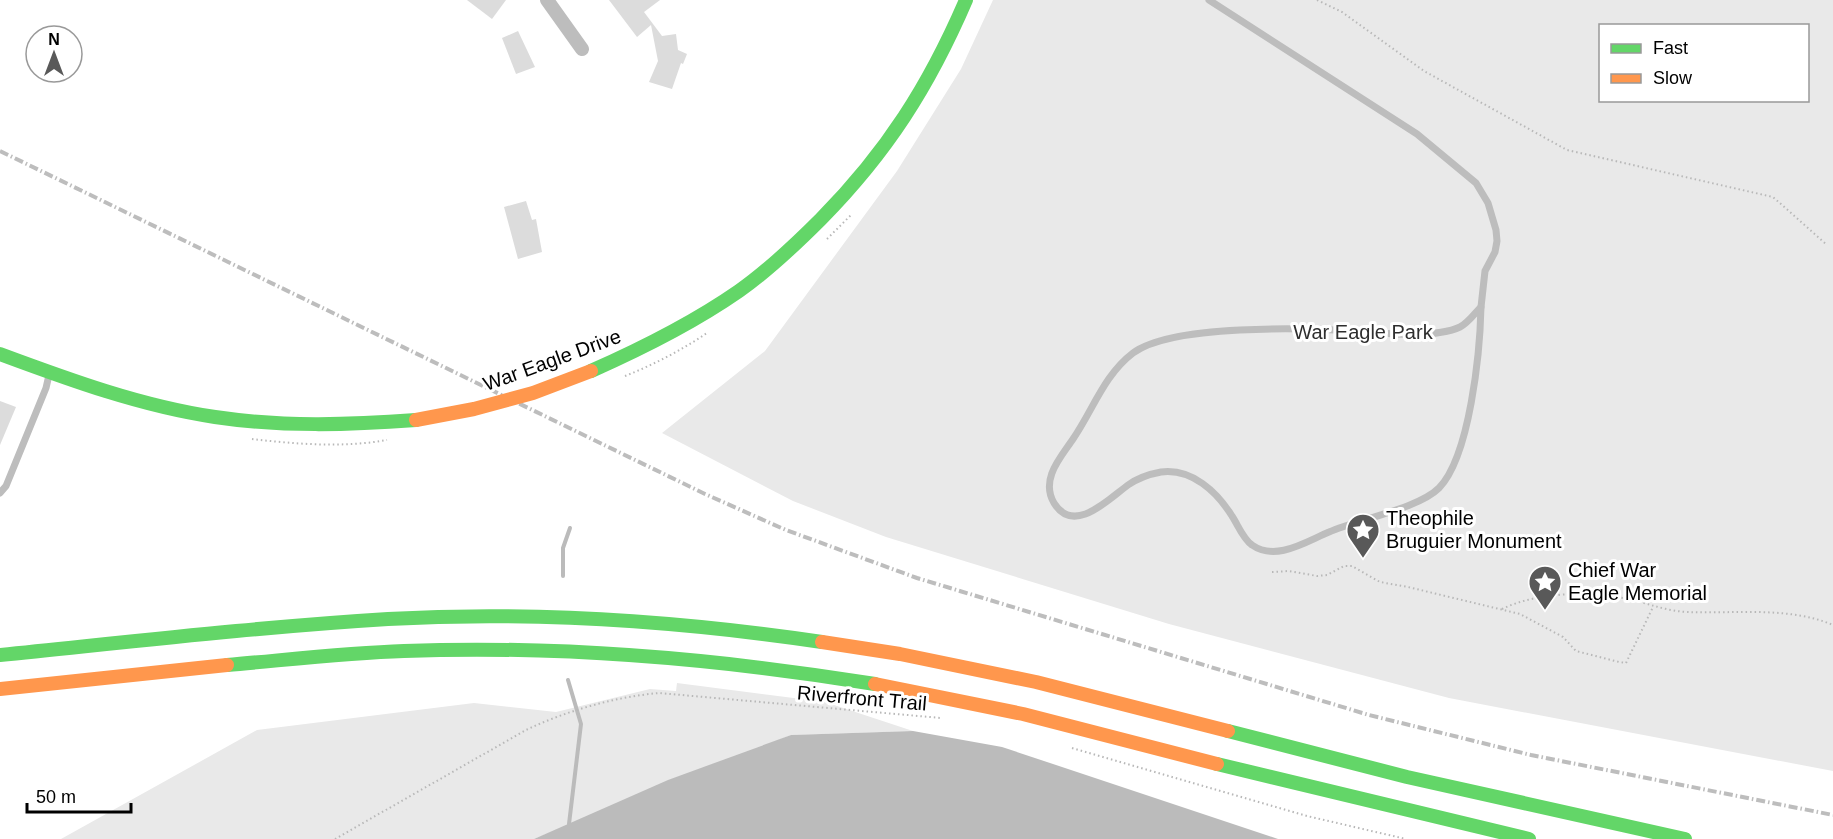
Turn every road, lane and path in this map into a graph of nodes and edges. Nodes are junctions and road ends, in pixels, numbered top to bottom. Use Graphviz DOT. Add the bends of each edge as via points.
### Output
graph roads {
  1 [pos="547,0"];
  2 [pos="1209,0"];
  3 [pos="1317,0"];
  4 [pos="965,1"];
  5 [pos="582,49"];
  6 [pos="1827,245"];
  7 [pos="1481,307"];
  8 [pos="0,354"];
  9 [pos="50,373"];
  10 [pos="0,493"];
  11 [pos="1272,572"];
  12 [pos="1653,607"];
  13 [pos="1503,609"];
  14 [pos="1833,625"];
  15 [pos="0,642"];
  16 [pos="96,646"];
  17 [pos="0,655"];
  18 [pos="42,684"];
  19 [pos="0,689"];
  20 [pos="0,695"];
  21 [pos="943,719"];
  22 [pos="1062,746"];
  23 [pos="335,839"];
  24 [pos="1406,839"];
  25 [pos="1529,839"];
  26 [pos="1685,839"];
  1 -- 5 [label="street"];
  2 -- 7 [label="lane" via="1417,134 1476,183 1488,203 1497,241 1485,271"];
  3 -- 6 [label="path" via="1341,12 1424,71 1567,150 1773,197"];
  4 -- 9 [label="main road, War Eagle Drive, bridge" via="948,44 910,111 856,183 805,235 758,277 684,326 591,371 533,393 474,409 416,420 324,425 246,421 172,409"];
  7 -- 7 [label="lane" via="1461,327 1441,332 1251,329 1180,337 1136,351 1113,371 1055,463 1050,483 1054,502 1065,513 1080,516 1094,511 1143,477 1181,473 1218,496 1252,545 1268,551 1283,551 1415,502 1438,489 1456,461 1469,413 1480,344"];
  8 -- 9 [label="main road, War Eagle Drive"];
  9 -- 10 [label="lane"];
  11 -- 13 [label="path" via="1317,576 1352,566 1380,582"];
  12 -- 13 [label="path" via="1609,596 1555,595"];
  12 -- 13 [label="path" via="1626,663 1576,651 1551,629"];
  12 -- 14 [label="path" via="1686,612 1791,615"];
  15 -- 16 [label="main road"];
  16 -- 17 [label="main road"];
  16 -- 26 [label="main road" via="368,621 516,617 693,627 786,637 900,654 1036,682 1396,774"];
  18 -- 19 [label="main road"];
  18 -- 20 [label="main road"];
  18 -- 25 [label="main road" via="404,651 528,651 731,664 892,687 1023,714"];
  21 -- 23 [label="path, Riverfront Trail" via="659,693 640,695 548,719"];
  22 -- 24 [label="path" via="1307,816"];
}
